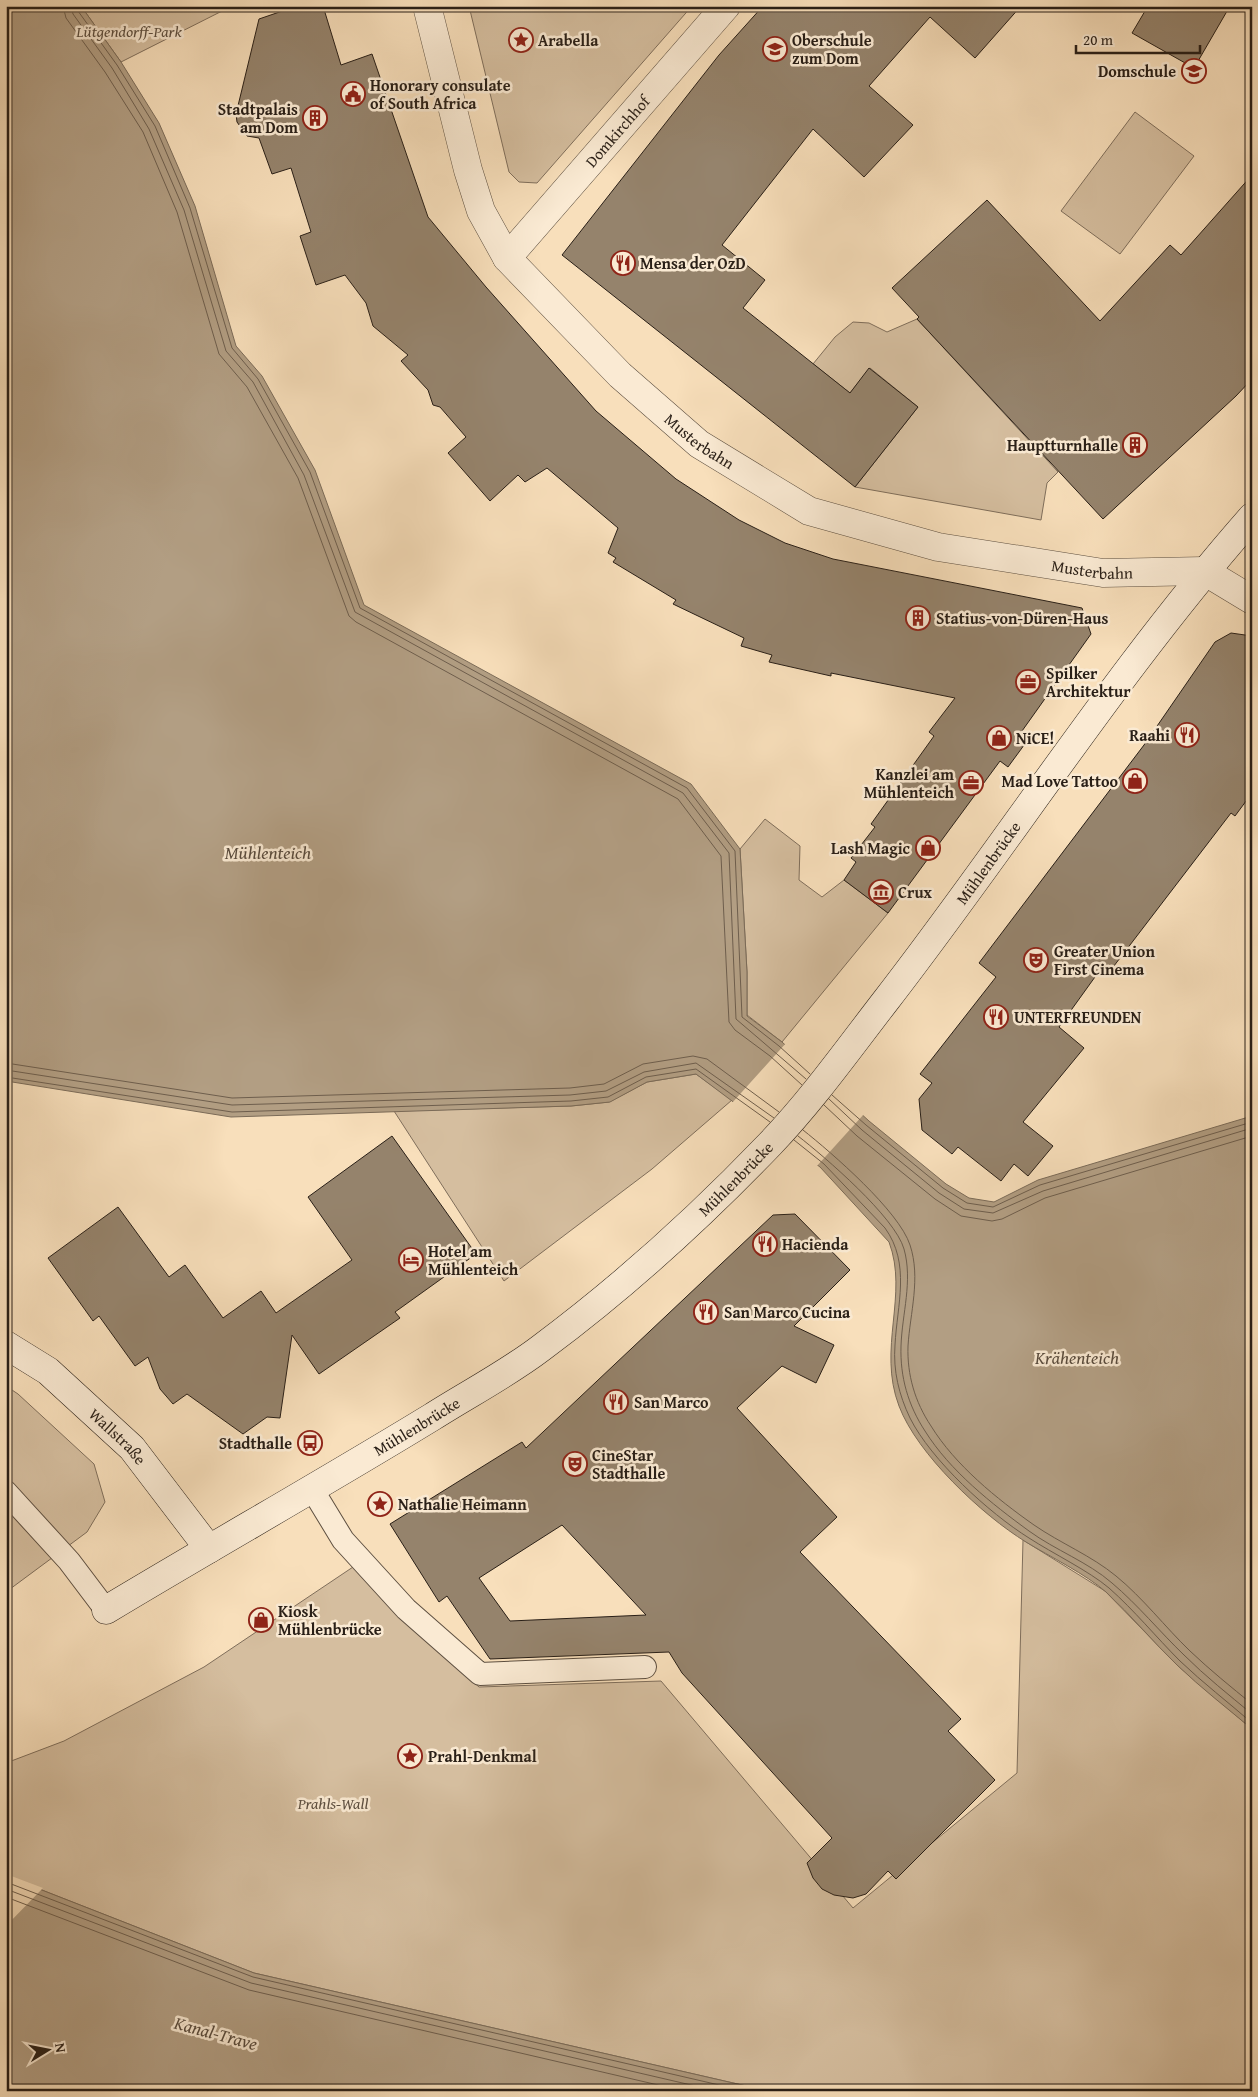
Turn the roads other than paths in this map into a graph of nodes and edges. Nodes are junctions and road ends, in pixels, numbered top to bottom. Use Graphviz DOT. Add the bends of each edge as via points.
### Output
graph roads {
  1 [pos="427,6"];
  2 [pos="726,6"];
  3 [pos="507,258"];
  4 [pos="1252,517"];
  5 [pos="1204,571"];
  6 [pos="1252,600"];
  7 [pos="6,1345"];
  8 [pos="312,1489"];
  9 [pos="6,1492"];
  10 [pos="209,1548"];
  11 [pos="106,1610"];
  12 [pos="646,1667"];
  1 -- 3 [label="street, Musterbahn" via="481,211"];
  2 -- 3 [label="street, Domkirchhof"];
  3 -- 5 [label="street, Musterbahn" via="620,375 699,444 809,511 938,547 1103,573"];
  4 -- 5 [label="street, Mühlenbrücke"];
  5 -- 6 [label="street"];
  5 -- 8 [label="street, Mühlenbrücke" via="931,941 774,1140 716,1199 636,1271 539,1350"];
  7 -- 10 [label="street, Wallstraße" via="48,1371 132,1448"];
  8 -- 10 [label="street, Mühlenbrücke"];
  8 -- 12 [label="lane" via="343,1540 406,1609 480,1674"];
  9 -- 11 [label="lane" via="69,1561"];
  10 -- 11 [label="street, Mühlenbrücke"];
}
